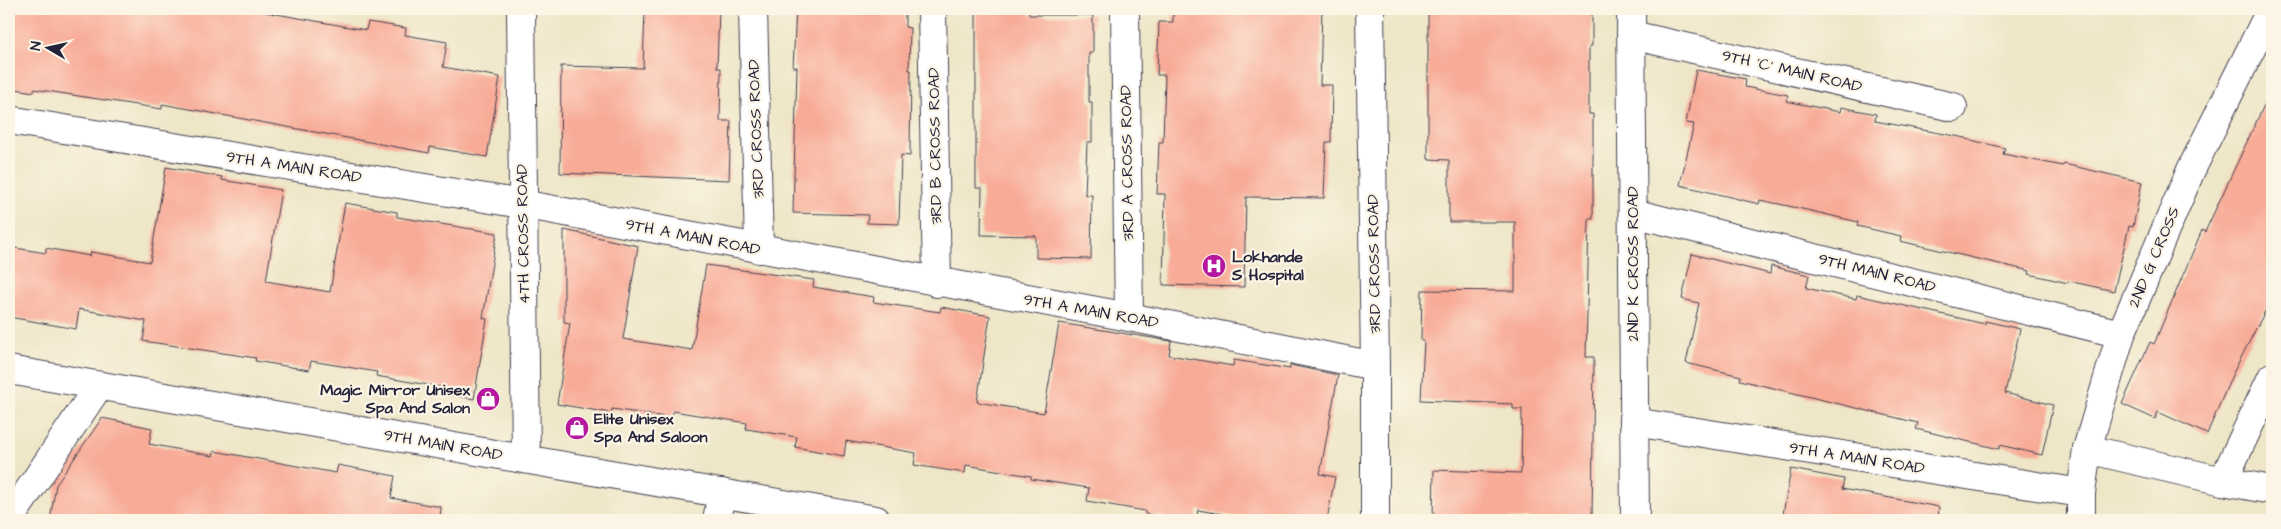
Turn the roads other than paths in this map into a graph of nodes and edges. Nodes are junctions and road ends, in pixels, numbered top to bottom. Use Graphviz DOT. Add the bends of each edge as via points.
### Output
graph roads {
  1 [pos="753,9"];
  2 [pos="932,9"];
  3 [pos="1125,9"];
  4 [pos="1370,9"];
  5 [pos="2271,9"];
  6 [pos="514,10"];
  7 [pos="1631,22"];
  8 [pos="1953,107"];
  9 [pos="9,120"];
  10 [pos="522,204"];
  11 [pos="1633,213"];
  12 [pos="759,249"];
  13 [pos="937,283"];
  14 [pos="1129,317"];
  15 [pos="2121,334"];
  16 [pos="1375,366"];
  17 [pos="9,370"];
  18 [pos="2272,377"];
  19 [pos="98,386"];
  20 [pos="1634,422"];
  21 [pos="2087,450"];
  22 [pos="526,459"];
  23 [pos="2222,481"];
  24 [pos="2272,490"];
  25 [pos="722,493"];
  26 [pos="2081,493"];
  27 [pos="9,520"];
  28 [pos="717,520"];
  29 [pos="876,520"];
  30 [pos="1375,520"];
  31 [pos="1635,520"];
  32 [pos="2081,520"];
  1 -- 12 [label="street, 3RD CROSS ROAD"];
  2 -- 13 [label="street, 3RD B CROSS ROAD"];
  3 -- 14 [label="street, 3RD A CROSS ROAD"];
  4 -- 16 [label="street, 3RD CROSS ROAD"];
  5 -- 15 [label="street, 2ND G CROSS" via="2191,170"];
  6 -- 10 [label="street, 4TH CROSS ROAD"];
  7 -- 8 [label="street, 9TH 'C' MAIN ROAD"];
  7 -- 11 [label="street, 2ND K CROSS ROAD"];
  9 -- 10 [label="street, 9TH A MAIN ROAD"];
  10 -- 12 [label="street, 9TH A MAIN ROAD"];
  10 -- 22 [label="street, 4TH CROSS ROAD"];
  11 -- 15 [label="street, 9TH MAIN ROAD"];
  11 -- 20 [label="street, 2ND K CROSS ROAD"];
  12 -- 13 [label="street, 9TH A MAIN ROAD"];
  13 -- 14 [label="street, 9TH A MAIN ROAD"];
  14 -- 16 [label="street, 9TH A MAIN ROAD"];
  15 -- 21 [label="street, 2ND G CROSS"];
  16 -- 30 [label="street, 3RD CROSS ROAD"];
  17 -- 19 [label="street, 9TH MAIN ROAD"];
  18 -- 23 [label="street"];
  19 -- 22 [label="street, 9TH MAIN ROAD"];
  19 -- 27 [label="street"];
  20 -- 26 [label="street, 9TH A MAIN ROAD"];
  20 -- 31 [label="street, 2ND K CROSS ROAD"];
  21 -- 23 [label="street"];
  21 -- 26 [label="street, 2ND G CROSS"];
  22 -- 25 [label="street, 9TH MAIN ROAD"];
  23 -- 24 [label="street"];
  25 -- 28 [label="street"];
  25 -- 29 [label="street, 9TH MAIN ROAD"];
  26 -- 32 [label="street, 2ND G CROSS"];
}
